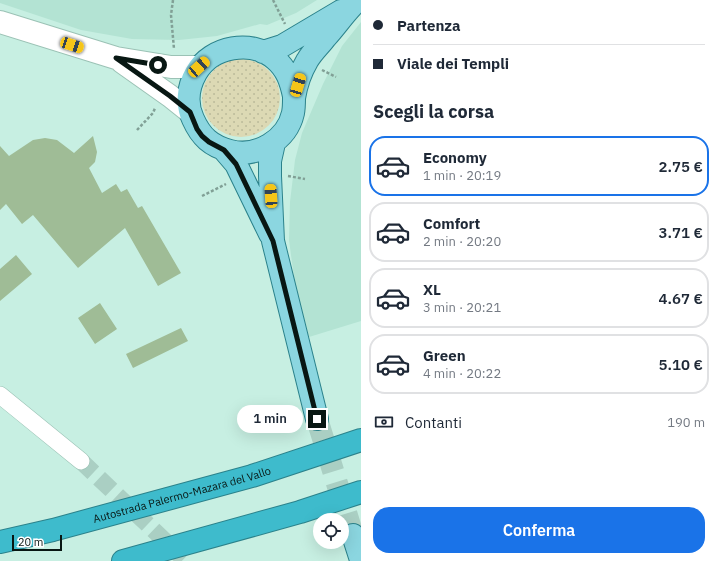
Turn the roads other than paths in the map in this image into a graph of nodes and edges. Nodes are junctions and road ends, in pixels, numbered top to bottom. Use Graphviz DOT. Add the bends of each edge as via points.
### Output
graph roads {
  1 [pos="356,1"];
  2 [pos="0,22"];
  3 [pos="263,52"];
  4 [pos="116,58"];
  5 [pos="199,67"];
  6 [pos="294,96"];
  7 [pos="190,112"];
  8 [pos="274,142"];
  9 [pos="224,150"];
  10 [pos="273,241"];
  11 [pos="0,395"];
  12 [pos="317,419"];
  13 [pos="361,440"];
  14 [pos="81,461"];
  15 [pos="361,492"];
  16 [pos="353,535"];
  17 [pos="0,542"];
  18 [pos="361,560"];
  19 [pos="123,561"];
  1 -- 3 [label="main road" via="282,46"];
  1 -- 6 [label="main road" via="307,60"];
  2 -- 4 [label="main road"];
  3 -- 5 [label="main road" via="246,47 228,49 212,56"];
  3 -- 6 [label="main road" via="275,59 285,70"];
  4 -- 5 [label="main road" via="171,67"];
  4 -- 7 [label="main road"];
  5 -- 7 [label="main road" via="188,97"];
  6 -- 8 [label="main road" via="293,114 286,130"];
  7 -- 9 [label="main road" via="202,136"];
  8 -- 9 [label="main road" via="250,153"];
  8 -- 10 [label="main road" via="270,161"];
  9 -- 10 [label="main road" via="236,164"];
  10 -- 12 [label="main road"];
  11 -- 14 [label="street"];
  13 -- 17 [label="highway, Autostrada Palermo-Mazara del Vallo" via="252,476"];
  15 -- 19 [label="highway" via="300,512"];
  16 -- 18 [label="main road"];
}
